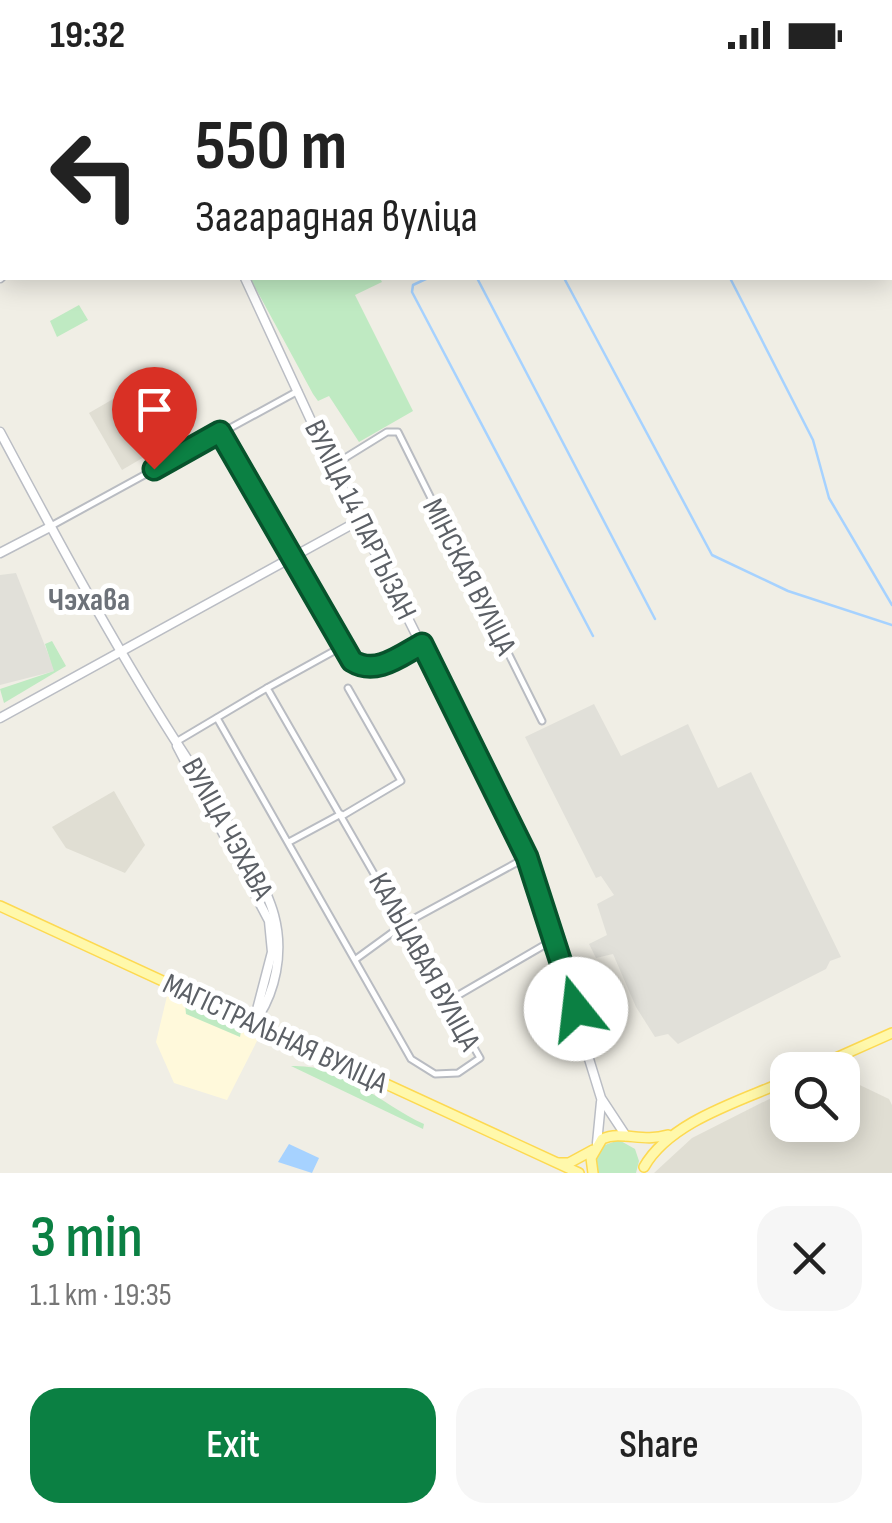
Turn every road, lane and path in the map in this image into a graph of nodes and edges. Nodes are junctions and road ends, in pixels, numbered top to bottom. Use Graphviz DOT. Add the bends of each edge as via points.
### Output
graph roads {
  1 [pos="246,280"];
  2 [pos="298,391"];
  3 [pos="0,432"];
  4 [pos="220,432"];
  5 [pos="332,466"];
  6 [pos="360,520"];
  7 [pos="50,527"];
  8 [pos="0,553"];
  9 [pos="292,556"];
  10 [pos="422,644"];
  11 [pos="343,646"];
  12 [pos="121,648"];
  13 [pos="268,688"];
  14 [pos="348,688"];
  15 [pos="0,718"];
  16 [pos="216,718"];
  17 [pos="542,722"];
  18 [pos="176,742"];
  19 [pos="341,815"];
  20 [pos="288,842"];
  21 [pos="527,857"];
  22 [pos="0,906"];
  23 [pos="404,924"];
  24 [pos="555,938"];
  25 [pos="356,959"];
  26 [pos="448,1000"];
  27 [pos="254,1024"];
  28 [pos="892,1033"];
  29 [pos="849,1052"];
  30 [pos="770,1089"];
  31 [pos="601,1098"];
  32 [pos="676,1133"];
  33 [pos="630,1138"];
  34 [pos="594,1148"];
  35 [pos="551,1161"];
  36 [pos="643,1170"];
  37 [pos="579,1173"];
  38 [pos="593,1173"];
  1 -- 2 [label="main road, ВУЛІЦА 14 ПАРТЫЗАН"];
  2 -- 4 [label="street"];
  2 -- 5 [label="main road, ВУЛІЦА 14 ПАРТЫЗАН"];
  3 -- 7 [label="main road, ВУЛІЦА ЧЭХАВА"];
  4 -- 7 [label="street"];
  4 -- 9 [label="street"];
  5 -- 6 [label="main road, ВУЛІЦА 14 ПАРТЫЗАН"];
  5 -- 17 [label="street, МІНСКАЯ ВУЛІЦА" via="387,432 398,432"];
  6 -- 9 [label="main road"];
  6 -- 10 [label="main road, ВУЛІЦА 14 ПАРТЫЗАН"];
  7 -- 8 [label="main road"];
  7 -- 12 [label="main road, ВУЛІЦА ЧЭХАВА"];
  9 -- 11 [label="street"];
  9 -- 12 [label="main road"];
  10 -- 11 [label="street" via="372,667 352,661"];
  10 -- 21 [label="main road, ВУЛІЦА 14 ПАРТЫЗАН"];
  11 -- 13 [label="street"];
  12 -- 15 [label="main road"];
  12 -- 18 [label="main road, ВУЛІЦА ЧЭХАВА"];
  13 -- 16 [label="street"];
  13 -- 19 [label="street, КАЛЬЦАВАЯ ВУЛІЦА"];
  14 -- 19 [label="street" via="402,782"];
  16 -- 18 [label="street"];
  16 -- 20 [label="street, КАЛЬЦАВАЯ ВУЛІЦА"];
  18 -- 27 [label="main road, ВУЛІЦА ЧЭХАВА" via="268,921 272,952"];
  19 -- 20 [label="street"];
  19 -- 23 [label="street, КАЛЬЦАВАЯ ВУЛІЦА"];
  20 -- 25 [label="street, КАЛЬЦАВАЯ ВУЛІЦА"];
  21 -- 23 [label="street"];
  21 -- 24 [label="main road, ВУЛІЦА 14 ПАРТЫЗАН"];
  22 -- 27 [label="main road, МАГІСТРАЛЬНАЯ ВУЛІЦА"];
  23 -- 25 [label="street"];
  23 -- 26 [label="street, КАЛЬЦАВАЯ ВУЛІЦА"];
  24 -- 26 [label="street"];
  24 -- 31 [label="main road, ВУЛІЦА 14 ПАРТЫЗАН"];
  25 -- 26 [label="street, КАЛЬЦАВАЯ ВУЛІЦА" via="410,1059 435,1074 458,1073 480,1061"];
  27 -- 35 [label="main road, МАГІСТРАЛЬНАЯ ВУЛІЦА"];
  28 -- 29 [label="main road"];
  30 -- 32 [label="main road"];
  31 -- 33 [label="main road, ВУЛІЦА 14 ПАРТЫЗАН"];
  31 -- 34 [label="main road, ВУЛІЦА 14 ПАРТЫЗАН"];
  32 -- 33 [label="main road"];
  32 -- 36 [label="main road" via="652,1152"];
  33 -- 34 [label="main road" via="610,1136"];
  33 -- 36 [label="main road" via="643,1152"];
  34 -- 35 [label="main road" via="569,1163"];
  34 -- 38 [label="main road"];
  35 -- 37 [label="main road, МАГІСТРАЛЬНАЯ ВУЛІЦА"];
}
